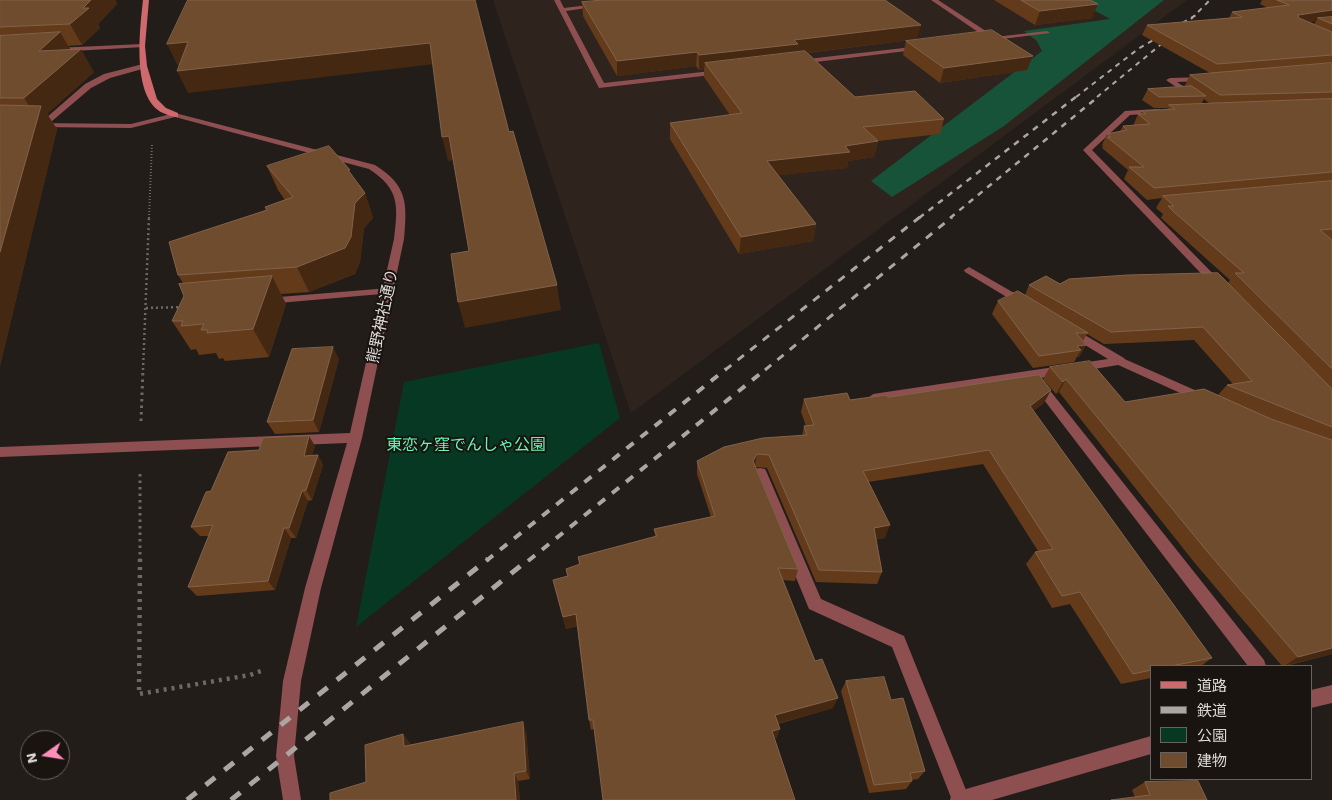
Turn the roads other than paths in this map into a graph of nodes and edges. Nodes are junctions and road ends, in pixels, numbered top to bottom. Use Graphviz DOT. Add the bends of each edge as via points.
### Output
graph roads {
  1 [pos="146,0"];
  2 [pos="557,0"];
  3 [pos="934,0"];
  4 [pos="609,5"];
  5 [pos="563,10"];
  6 [pos="1047,33"];
  7 [pos="993,39"];
  8 [pos="983,40"];
  9 [pos="142,46"];
  10 [pos="934,46"];
  11 [pos="47,51"];
  12 [pos="788,64"];
  13 [pos="144,66"];
  14 [pos="729,70"];
  15 [pos="1217,78"];
  16 [pos="1201,103"];
  17 [pos="1164,111"];
  18 [pos="175,115"];
  19 [pos="25,125"];
  20 [pos="42,125"];
  21 [pos="969,270"];
  22 [pos="1224,290"];
  23 [pos="389,292"];
  24 [pos="253,302"];
  25 [pos="1036,310"];
  26 [pos="1061,326"];
  27 [pos="1120,361"];
  28 [pos="1031,375"];
  29 [pos="859,402"];
  30 [pos="1211,402"];
  31 [pos="355,438"];
  32 [pos="0,452"];
  33 [pos="760,472"];
  34 [pos="1257,665"];
  35 [pos="1332,694"];
  36 [pos="1312,700"];
  37 [pos="1150,745"];
  38 [pos="292,800"];
  39 [pos="960,800"];
  1 -- 9 [label="main road, 熊野神社通り"];
  2 -- 5 [label="street"];
  3 -- 7 [label="street"];
  4 -- 5 [label="street"];
  5 -- 14 [label="street" via="602,86"];
  6 -- 7 [label="street"];
  7 -- 8 [label="street"];
  9 -- 11 [label="street"];
  9 -- 13 [label="main road, 熊野神社通り"];
  10 -- 12 [label="street"];
  13 -- 18 [label="main road, 熊野神社通り" via="153,100 163,110"];
  13 -- 20 [label="street" via="107,76 88,86"];
  15 -- 16 [label="street" via="1170,80"];
  17 -- 22 [label="street" via="1128,113 1087,150 1147,205"];
  18 -- 20 [label="street" via="131,126"];
  18 -- 23 [label="street, 熊野神社通り" via="372,167 386,176 396,189 402,208"];
  19 -- 20 [label="street"];
  21 -- 25 [label="street"];
  23 -- 24 [label="street"];
  23 -- 31 [label="street, 熊野神社通り"];
  26 -- 27 [label="street"];
  27 -- 28 [label="street"];
  27 -- 30 [label="street"];
  28 -- 29 [label="street"];
  28 -- 34 [label="street"];
  31 -- 32 [label="street"];
  31 -- 38 [label="street, 熊野神社通り" via="313,588 292,682 286,756"];
  33 -- 39 [label="street" via="815,604 898,642"];
  35 -- 36 [label="street"];
  37 -- 39 [label="street"];
}
